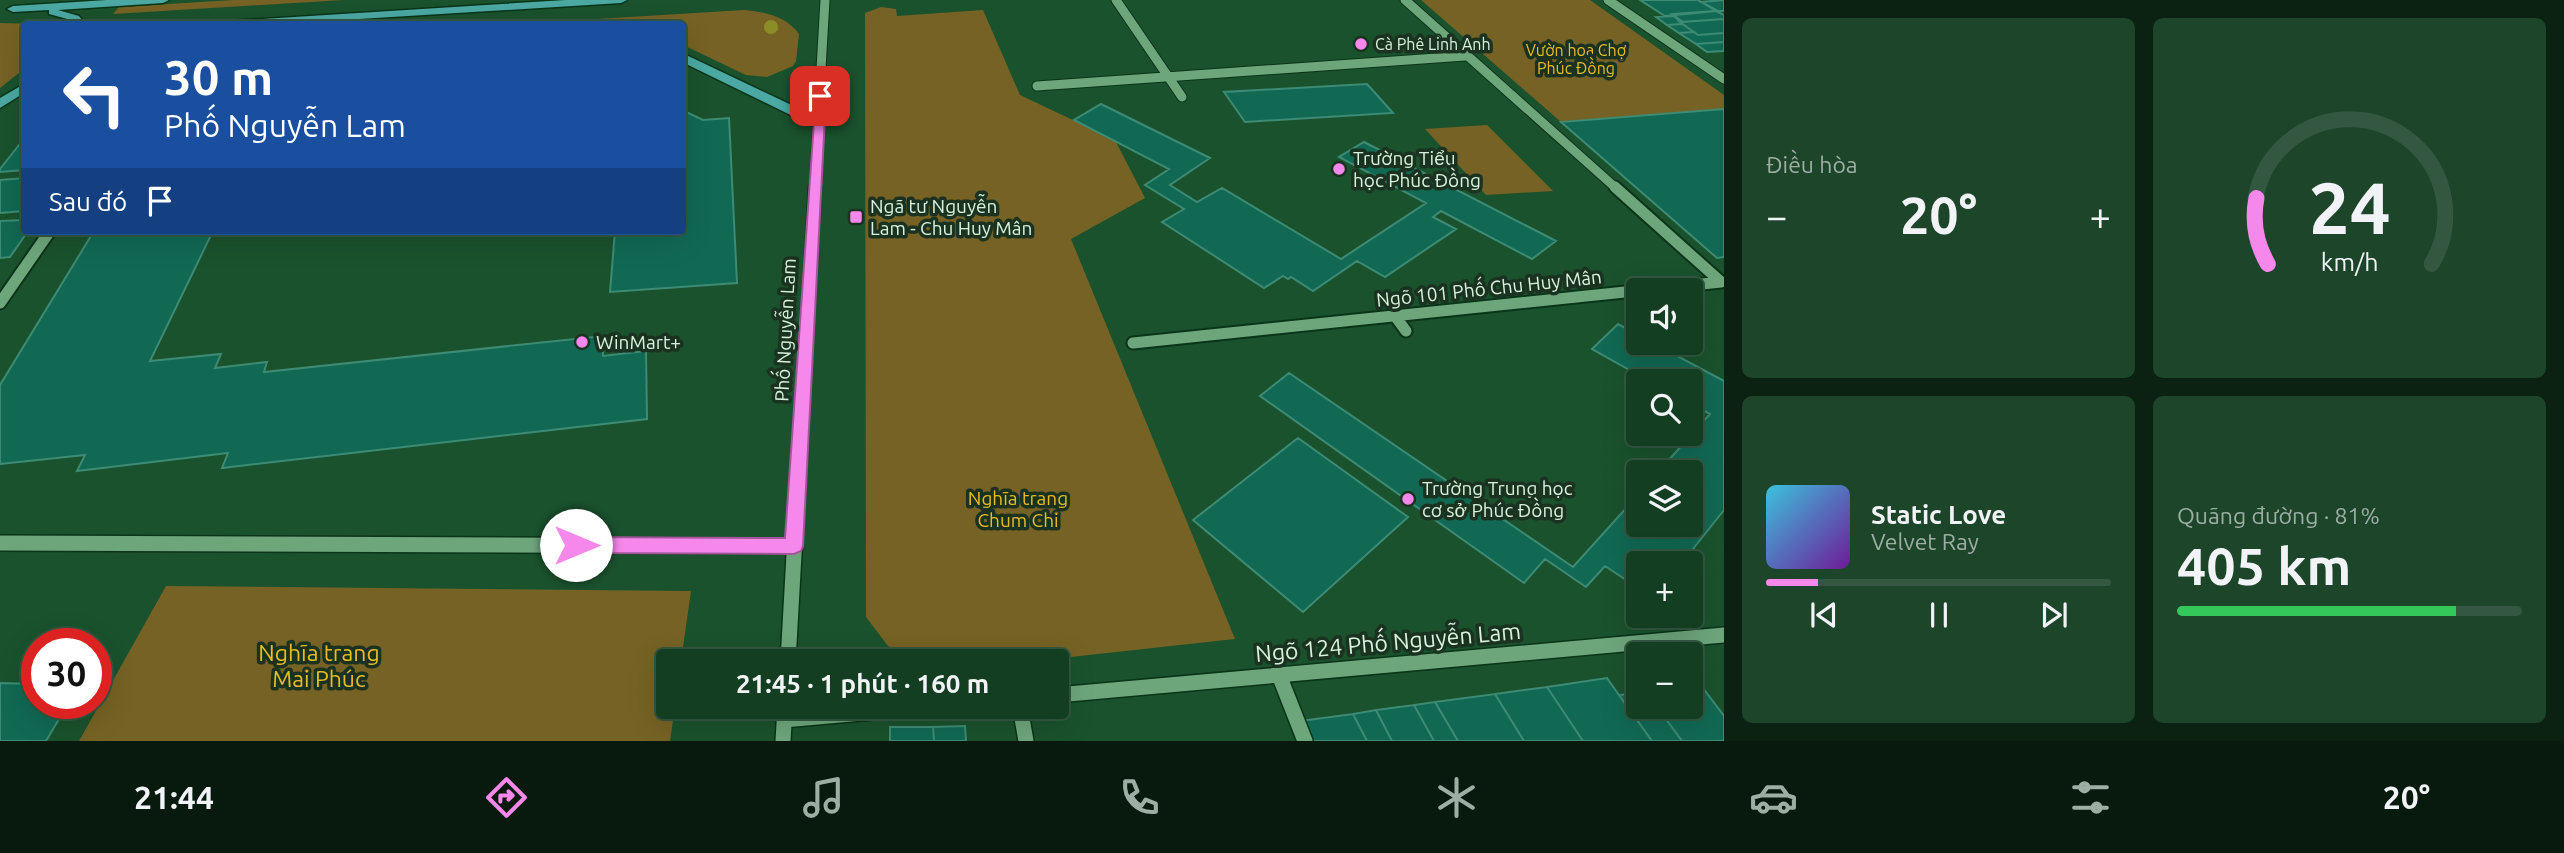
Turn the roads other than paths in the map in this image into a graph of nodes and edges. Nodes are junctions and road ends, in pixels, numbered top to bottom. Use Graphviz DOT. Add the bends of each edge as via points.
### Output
graph roads {
  1 [pos="163,0"];
  2 [pos="621,0"];
  3 [pos="825,0"];
  4 [pos="1116,0"];
  5 [pos="1405,0"];
  6 [pos="1608,0"];
  7 [pos="0,3"];
  8 [pos="13,9"];
  9 [pos="78,21"];
  10 [pos="278,21"];
  11 [pos="1465,56"];
  12 [pos="686,59"];
  13 [pos="1168,77"];
  14 [pos="1724,79"];
  15 [pos="1037,86"];
  16 [pos="21,90"];
  17 [pos="1182,97"];
  18 [pos="0,104"];
  19 [pos="818,122"];
  20 [pos="47,235"];
  21 [pos="1723,282"];
  22 [pos="0,303"];
  23 [pos="1395,316"];
  24 [pos="1406,331"];
  25 [pos="1133,343"];
  26 [pos="0,543"];
  27 [pos="794,546"];
  28 [pos="1724,635"];
  29 [pos="789,649"];
  30 [pos="1279,675"];
  31 [pos="1069,694"];
  32 [pos="784,719"];
  33 [pos="1022,719"];
  34 [pos="783,741"];
  35 [pos="1026,741"];
  36 [pos="1305,741"];
  1 -- 8 [label="main road"];
  2 -- 10 [label="main road"];
  3 -- 19 [label="street, Phố Nguyễn Lam"];
  4 -- 13 [label="street"];
  5 -- 11 [label="street, Ngõ 101 Phố Chu Huy Mân"];
  6 -- 14 [label="street"];
  7 -- 8 [label="main road"];
  8 -- 9 [label="main road" via="63,14"];
  11 -- 13 [label="street"];
  11 -- 21 [label="street, Ngõ 101 Phố Chu Huy Mân"];
  12 -- 19 [label="main road"];
  13 -- 15 [label="street"];
  13 -- 17 [label="street"];
  16 -- 18 [label="main road"];
  19 -- 27 [label="street, Phố Nguyễn Lam"];
  20 -- 22 [label="street"];
  21 -- 23 [label="street, Ngõ 101 Phố Chu Huy Mân"];
  23 -- 24 [label="street"];
  23 -- 25 [label="street, Ngõ 101 Phố Chu Huy Mân"];
  26 -- 27 [label="street"];
  27 -- 29 [label="street, Phố Nguyễn Lam"];
  28 -- 30 [label="street, Ngõ 124 Phố Nguyễn Lam"];
  30 -- 31 [label="street, Ngõ 124 Phố Nguyễn Lam"];
  30 -- 36 [label="street"];
  32 -- 34 [label="street"];
  33 -- 35 [label="street"];
}
